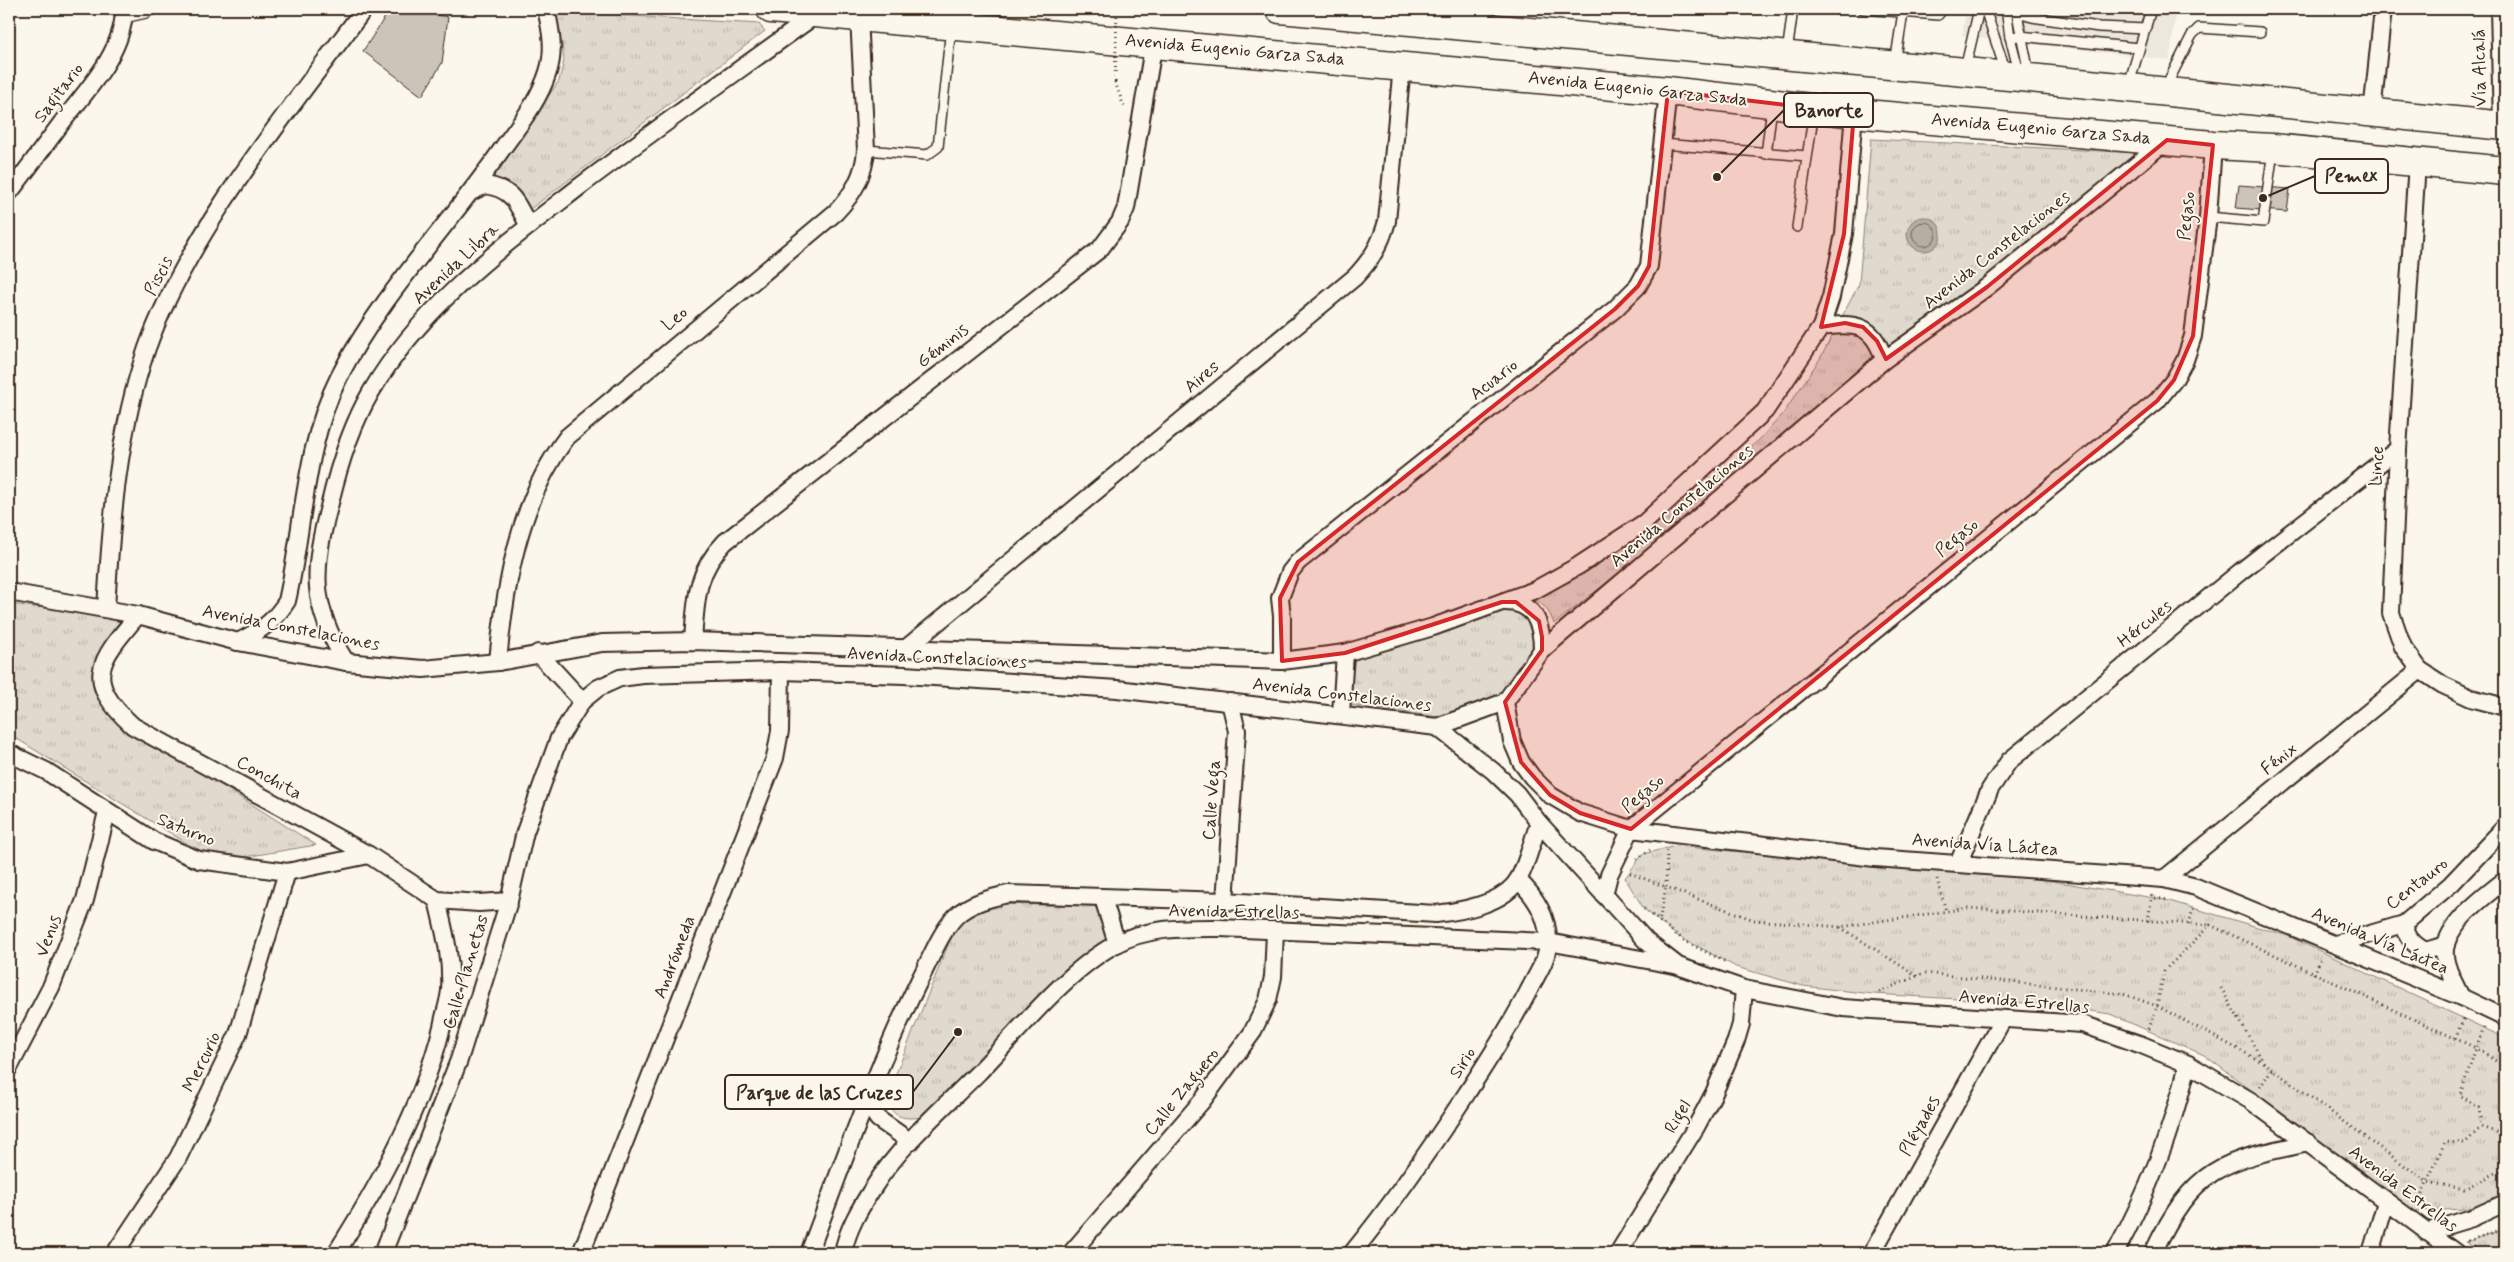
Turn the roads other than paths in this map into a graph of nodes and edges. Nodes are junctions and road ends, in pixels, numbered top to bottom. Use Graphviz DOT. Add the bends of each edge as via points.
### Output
graph roads {
  1 [pos="153,9"];
  2 [pos="364,9"];
  3 [pos="546,9"];
  4 [pos="771,9"];
  5 [pos="1280,9"];
  6 [pos="1793,9"];
  7 [pos="1863,9"];
  8 [pos="1943,9"];
  9 [pos="1979,9"];
  10 [pos="1985,9"];
  11 [pos="2150,9"];
  12 [pos="2382,9"];
  13 [pos="2499,9"];
  14 [pos="2011,10"];
  15 [pos="1903,12"];
  16 [pos="124,13"];
  17 [pos="816,14"];
  18 [pos="1421,15"];
  19 [pos="859,17"];
  20 [pos="951,25"];
  21 [pos="2146,29"];
  22 [pos="2260,32"];
  23 [pos="2020,36"];
  24 [pos="2010,37"];
  25 [pos="1154,42"];
  26 [pos="2139,48"];
  27 [pos="1787,55"];
  28 [pos="1402,66"];
  29 [pos="1895,67"];
  30 [pos="1965,73"];
  31 [pos="2020,77"];
  32 [pos="2128,89"];
  33 [pos="1668,90"];
  34 [pos="2163,92"];
  35 [pos="1773,103"];
  36 [pos="1815,108"];
  37 [pos="1854,112"];
  38 [pos="2372,113"];
  39 [pos="2504,126"];
  40 [pos="2167,140"];
  41 [pos="1662,144"];
  42 [pos="2213,145"];
  43 [pos="2274,148"];
  44 [pos="866,150"];
  45 [pos="1766,154"];
  46 [pos="1807,156"];
  47 [pos="2417,163"];
  48 [pos="2505,171"];
  49 [pos="473,191"];
  50 [pos="9,193"];
  51 [pos="2208,217"];
  52 [pos="529,226"];
  53 [pos="1797,228"];
  54 [pos="1821,326"];
  55 [pos="1884,360"];
  56 [pos="2398,449"];
  57 [pos="9,592"];
  58 [pos="1502,602"];
  59 [pos="106,609"];
  60 [pos="138,615"];
  61 [pos="693,641"];
  62 [pos="238,642"];
  63 [pos="904,650"];
  64 [pos="1542,650"];
  65 [pos="538,653"];
  66 [pos="1345,653"];
  67 [pos="1282,661"];
  68 [pos="346,662"];
  69 [pos="498,662"];
  70 [pos="781,670"];
  71 [pos="2420,670"];
  72 [pos="582,701"];
  73 [pos="1230,702"];
  74 [pos="1505,702"];
  75 [pos="2505,708"];
  76 [pos="1341,714"];
  77 [pos="1437,727"];
  78 [pos="9,753"];
  79 [pos="106,812"];
  80 [pos="1539,824"];
  81 [pos="2505,827"];
  82 [pos="1631,829"];
  83 [pos="369,855"];
  84 [pos="1958,864"];
  85 [pos="287,872"];
  86 [pos="2159,878"];
  87 [pos="1518,880"];
  88 [pos="2505,880"];
  89 [pos="1604,895"];
  90 [pos="1104,898"];
  91 [pos="437,900"];
  92 [pos="510,900"];
  93 [pos="1226,901"];
  94 [pos="2404,924"];
  95 [pos="1275,932"];
  96 [pos="1548,942"];
  97 [pos="1117,944"];
  98 [pos="2336,944"];
  99 [pos="2446,946"];
  100 [pos="1678,966"];
  101 [pos="1744,988"];
  102 [pos="2462,997"];
  103 [pos="2505,1018"];
  104 [pos="2003,1019"];
  105 [pos="2188,1064"];
  106 [pos="9,1068"];
  107 [pos="866,1102"];
  108 [pos="911,1142"];
  109 [pos="2309,1143"];
  110 [pos="2386,1202"];
  111 [pos="2505,1203"];
  112 [pos="2426,1232"];
  113 [pos="115,1253"];
  114 [pos="336,1253"];
  115 [pos="383,1253"];
  116 [pos="580,1253"];
  117 [pos="809,1253"];
  118 [pos="843,1253"];
  119 [pos="1071,1253"];
  120 [pos="1352,1253"];
  121 [pos="1618,1253"];
  122 [pos="1872,1253"];
  123 [pos="2115,1253"];
  124 [pos="2154,1253"];
  125 [pos="2371,1253"];
  126 [pos="2456,1253"];
  1 -- 16 [label="lane" via="146,13"];
  2 -- 59 [label="street, Piscis" via="238,182 172,291 147,348 131,404 116,488"];
  3 -- 49 [label="street, Avenida Libra" via="552,53 540,93"];
  4 -- 17 [label="highway, Avenida Eugenio Garza Sada"];
  5 -- 18 [label="highway"];
  6 -- 27 [label="lane"];
  7 -- 15 [label="lane"];
  8 -- 15 [label="lane" via="1938,14"];
  9 -- 30 [label="lane"];
  10 -- 31 [label="lane"];
  11 -- 21 [label="lane"];
  12 -- 38 [label="street"];
  13 -- 39 [label="street, Vía Alcalá"];
  14 -- 21 [label="lane" via="2032,17 2099,27"];
  14 -- 23 [label="lane"];
  14 -- 24 [label="lane"];
  15 -- 29 [label="lane"];
  16 -- 50 [label="street, Sagitario" via="116,44 101,70"];
  17 -- 19 [label="highway, Avenida Eugenio Garza Sada"];
  17 -- 52 [label="street, Avenida Libra"];
  18 -- 27 [label="highway"];
  19 -- 20 [label="highway, Avenida Eugenio Garza Sada"];
  19 -- 44 [label="street, Leo"];
  20 -- 25 [label="highway, Avenida Eugenio Garza Sada"];
  20 -- 44 [label="lane" via="938,147 927,155"];
  21 -- 26 [label="lane"];
  22 -- 34 [label="lane" via="2199,28 2192,35"];
  23 -- 24 [label="lane"];
  23 -- 26 [label="lane"];
  23 -- 31 [label="lane"];
  24 -- 31 [label="lane"];
  25 -- 28 [label="highway, Avenida Eugenio Garza Sada"];
  25 -- 61 [label="street, Géminis" via="1126,208 1110,238 1092,256 725,542 701,577"];
  26 -- 32 [label="lane"];
  27 -- 29 [label="highway"];
  28 -- 33 [label="highway, Avenida Eugenio Garza Sada"];
  28 -- 63 [label="street, Aires" via="1387,220 1383,236 1367,264"];
  29 -- 30 [label="highway"];
  30 -- 31 [label="highway"];
  31 -- 32 [label="highway"];
  32 -- 34 [label="highway"];
  33 -- 35 [label="highway, Avenida Eugenio Garza Sada"];
  33 -- 41 [label="street, Acuario"];
  34 -- 38 [label="highway"];
  35 -- 36 [label="highway, Avenida Eugenio Garza Sada"];
  35 -- 45 [label="lane"];
  36 -- 37 [label="highway, Avenida Eugenio Garza Sada"];
  36 -- 46 [label="lane"];
  37 -- 40 [label="highway, Avenida Eugenio Garza Sada"];
  37 -- 54 [label="street, Avenida Constelaciones" via="1844,234 1831,297"];
  38 -- 39 [label="highway"];
  40 -- 42 [label="highway, Avenida Eugenio Garza Sada"];
  40 -- 55 [label="street, Avenida Constelaciones" via="1987,287"];
  41 -- 45 [label="lane"];
  41 -- 67 [label="street, Acuario" via="1649,266 1638,286 1616,309 1298,562 1290,572 1280,598"];
  42 -- 43 [label="highway, Avenida Eugenio Garza Sada"];
  42 -- 51 [label="street, Pegaso"];
  43 -- 47 [label="highway, Avenida Eugenio Garza Sada"];
  43 -- 51 [label="lane" via="2263,222"];
  44 -- 69 [label="street, Leo" via="865,165 852,195 836,212 581,423 555,453 523,525 510,568"];
  45 -- 46 [label="lane"];
  46 -- 53 [label="lane"];
  47 -- 48 [label="highway, Avenida Eugenio Garza Sada"];
  47 -- 56 [label="street, Lince"];
  49 -- 52 [label="street" via="486,185 506,192 519,205"];
  49 -- 62 [label="street, Avenida Libra" via="398,285 339,376 327,405 311,463 287,601 276,618"];
  51 -- 82 [label="street, Pegaso" via="2193,336 2174,380 2157,401"];
  52 -- 68 [label="street, Avenida Libra" via="468,276 426,318 372,390 357,418 335,480 318,569 321,612"];
  54 -- 55 [label="street" via="1845,323 1863,328 1877,341"];
  54 -- 58 [label="street, Avenida Constelaciones" via="1765,411 1644,523 1535,590"];
  55 -- 64 [label="street, Avenida Constelaciones"];
  56 -- 71 [label="street, Lince" via="2391,613 2403,647"];
  56 -- 84 [label="street, Hércules" via="2240,572 2009,761 1990,789"];
  57 -- 59 [label="street, Avenida Constelaciones"];
  58 -- 64 [label="street" via="1516,602 1524,606 1539,621"];
  58 -- 66 [label="street, Avenida Constelaciones"];
  59 -- 60 [label="street, Avenida Constelaciones"];
  60 -- 62 [label="street, Avenida Constelaciones"];
  60 -- 83 [label="street, Conchita" via="104,661 101,677 104,693 115,710 133,726"];
  61 -- 63 [label="street, Avenida Constelaciones"];
  61 -- 65 [label="street, Avenida Constelaciones" via="602,643"];
  62 -- 68 [label="street, Avenida Constelaciones"];
  63 -- 67 [label="street, Avenida Constelaciones"];
  64 -- 74 [label="street, Avenida Constelaciones"];
  65 -- 69 [label="street, Avenida Constelaciones"];
  65 -- 72 [label="street"];
  66 -- 67 [label="street, Avenida Constelaciones"];
  66 -- 76 [label="street"];
  68 -- 69 [label="street, Avenida Constelaciones" via="423,669"];
  70 -- 72 [label="street, Avenida Constelaciones" via="620,678 598,688"];
  70 -- 73 [label="street, Avenida Constelaciones" via="904,674 1117,689"];
  70 -- 116 [label="street, Andrómeda" via="780,731 775,758"];
  71 -- 75 [label="street, Lince" via="2471,698"];
  71 -- 86 [label="street, Fénix"];
  72 -- 92 [label="street, Calle Planetas" via="564,728 551,760 525,832"];
  73 -- 76 [label="street, Avenida Constelaciones"];
  73 -- 93 [label="street, Calle Vega" via="1237,731"];
  74 -- 77 [label="street, Avenida Constelaciones"];
  74 -- 82 [label="street, Avenida Vía Láctea" via="1512,741 1532,777 1550,795 1580,813"];
  76 -- 77 [label="street, Avenida Constelaciones"];
  77 -- 80 [label="street" via="1494,771 1517,794"];
  78 -- 79 [label="street, Saturno" via="46,771"];
  79 -- 85 [label="street, Saturno" via="154,841 199,860"];
  79 -- 106 [label="street, Venus" via="85,900 51,987"];
  80 -- 87 [label="street"];
  80 -- 89 [label="street"];
  81 -- 94 [label="street, Centauro" via="2452,884"];
  82 -- 84 [label="street, Avenida Vía Láctea" via="1875,858"];
  82 -- 89 [label="street, Pegaso" via="1609,875"];
  83 -- 85 [label="street, Saturno"];
  83 -- 91 [label="street, Conchita"];
  84 -- 86 [label="street, Avenida Vía Láctea"];
  85 -- 113 [label="street, Mercurio" via="238,1034 178,1158"];
  86 -- 98 [label="street, Avenida Vía Láctea" via="2196,887"];
  87 -- 93 [label="street, Avenida Estrellas" via="1483,905 1436,914"];
  87 -- 96 [label="street" via="1532,892 1539,904"];
  88 -- 99 [label="street" via="2471,908"];
  89 -- 100 [label="street, Avenida Estrellas" via="1647,942"];
  90 -- 93 [label="street, Avenida Estrellas"];
  90 -- 97 [label="street"];
  90 -- 107 [label="street, Avenida Estrellas" via="1008,894 980,902 957,916 943,934 903,1012"];
  91 -- 92 [label="street, Conchita" via="479,903"];
  91 -- 114 [label="street, Calle Planetas" via="449,947 450,991 436,1051 404,1129 370,1199"];
  92 -- 115 [label="street, Calle Planetas" via="459,1060"];
  94 -- 98 [label="street, Centauro"];
  94 -- 99 [label="street" via="2410,940 2425,951"];
  95 -- 96 [label="street, Avenida Estrellas"];
  95 -- 97 [label="street, Avenida Estrellas" via="1180,928 1145,934"];
  95 -- 119 [label="street, Calle Zaguero" via="1273,977 1268,1000 1252,1033 1202,1101"];
  96 -- 100 [label="street, Avenida Estrellas"];
  96 -- 120 [label="street, Sirio" via="1545,957 1511,1024 1396,1199"];
  97 -- 108 [label="street, Avenida Estrellas" via="1078,970"];
  98 -- 102 [label="street, Avenida Vía Láctea"];
  99 -- 102 [label="street" via="2450,974"];
  100 -- 101 [label="street, Avenida Estrellas"];
  101 -- 104 [label="street, Avenida Estrellas" via="1843,1008"];
  101 -- 121 [label="street, Rigel" via="1736,1041 1714,1093"];
  102 -- 103 [label="street, Avenida Vía Láctea"];
  104 -- 105 [label="street, Avenida Estrellas" via="2082,1024"];
  104 -- 122 [label="street, Pléyades"];
  105 -- 109 [label="street, Avenida Estrellas" via="2250,1101"];
  105 -- 123 [label="street" via="2170,1131 2140,1208"];
  107 -- 108 [label="street" via="878,1119"];
  107 -- 117 [label="street, Avenida Estrellas"];
  108 -- 118 [label="street, Avenida Estrellas" via="874,1186 854,1221"];
  109 -- 110 [label="street, Avenida Estrellas"];
  109 -- 124 [label="street" via="2250,1155 2218,1167 2178,1205"];
  110 -- 112 [label="street, Avenida Estrellas"];
  110 -- 125 [label="street"];
  111 -- 112 [label="street" via="2472,1218"];
  112 -- 126 [label="street, Avenida Estrellas"];
}
